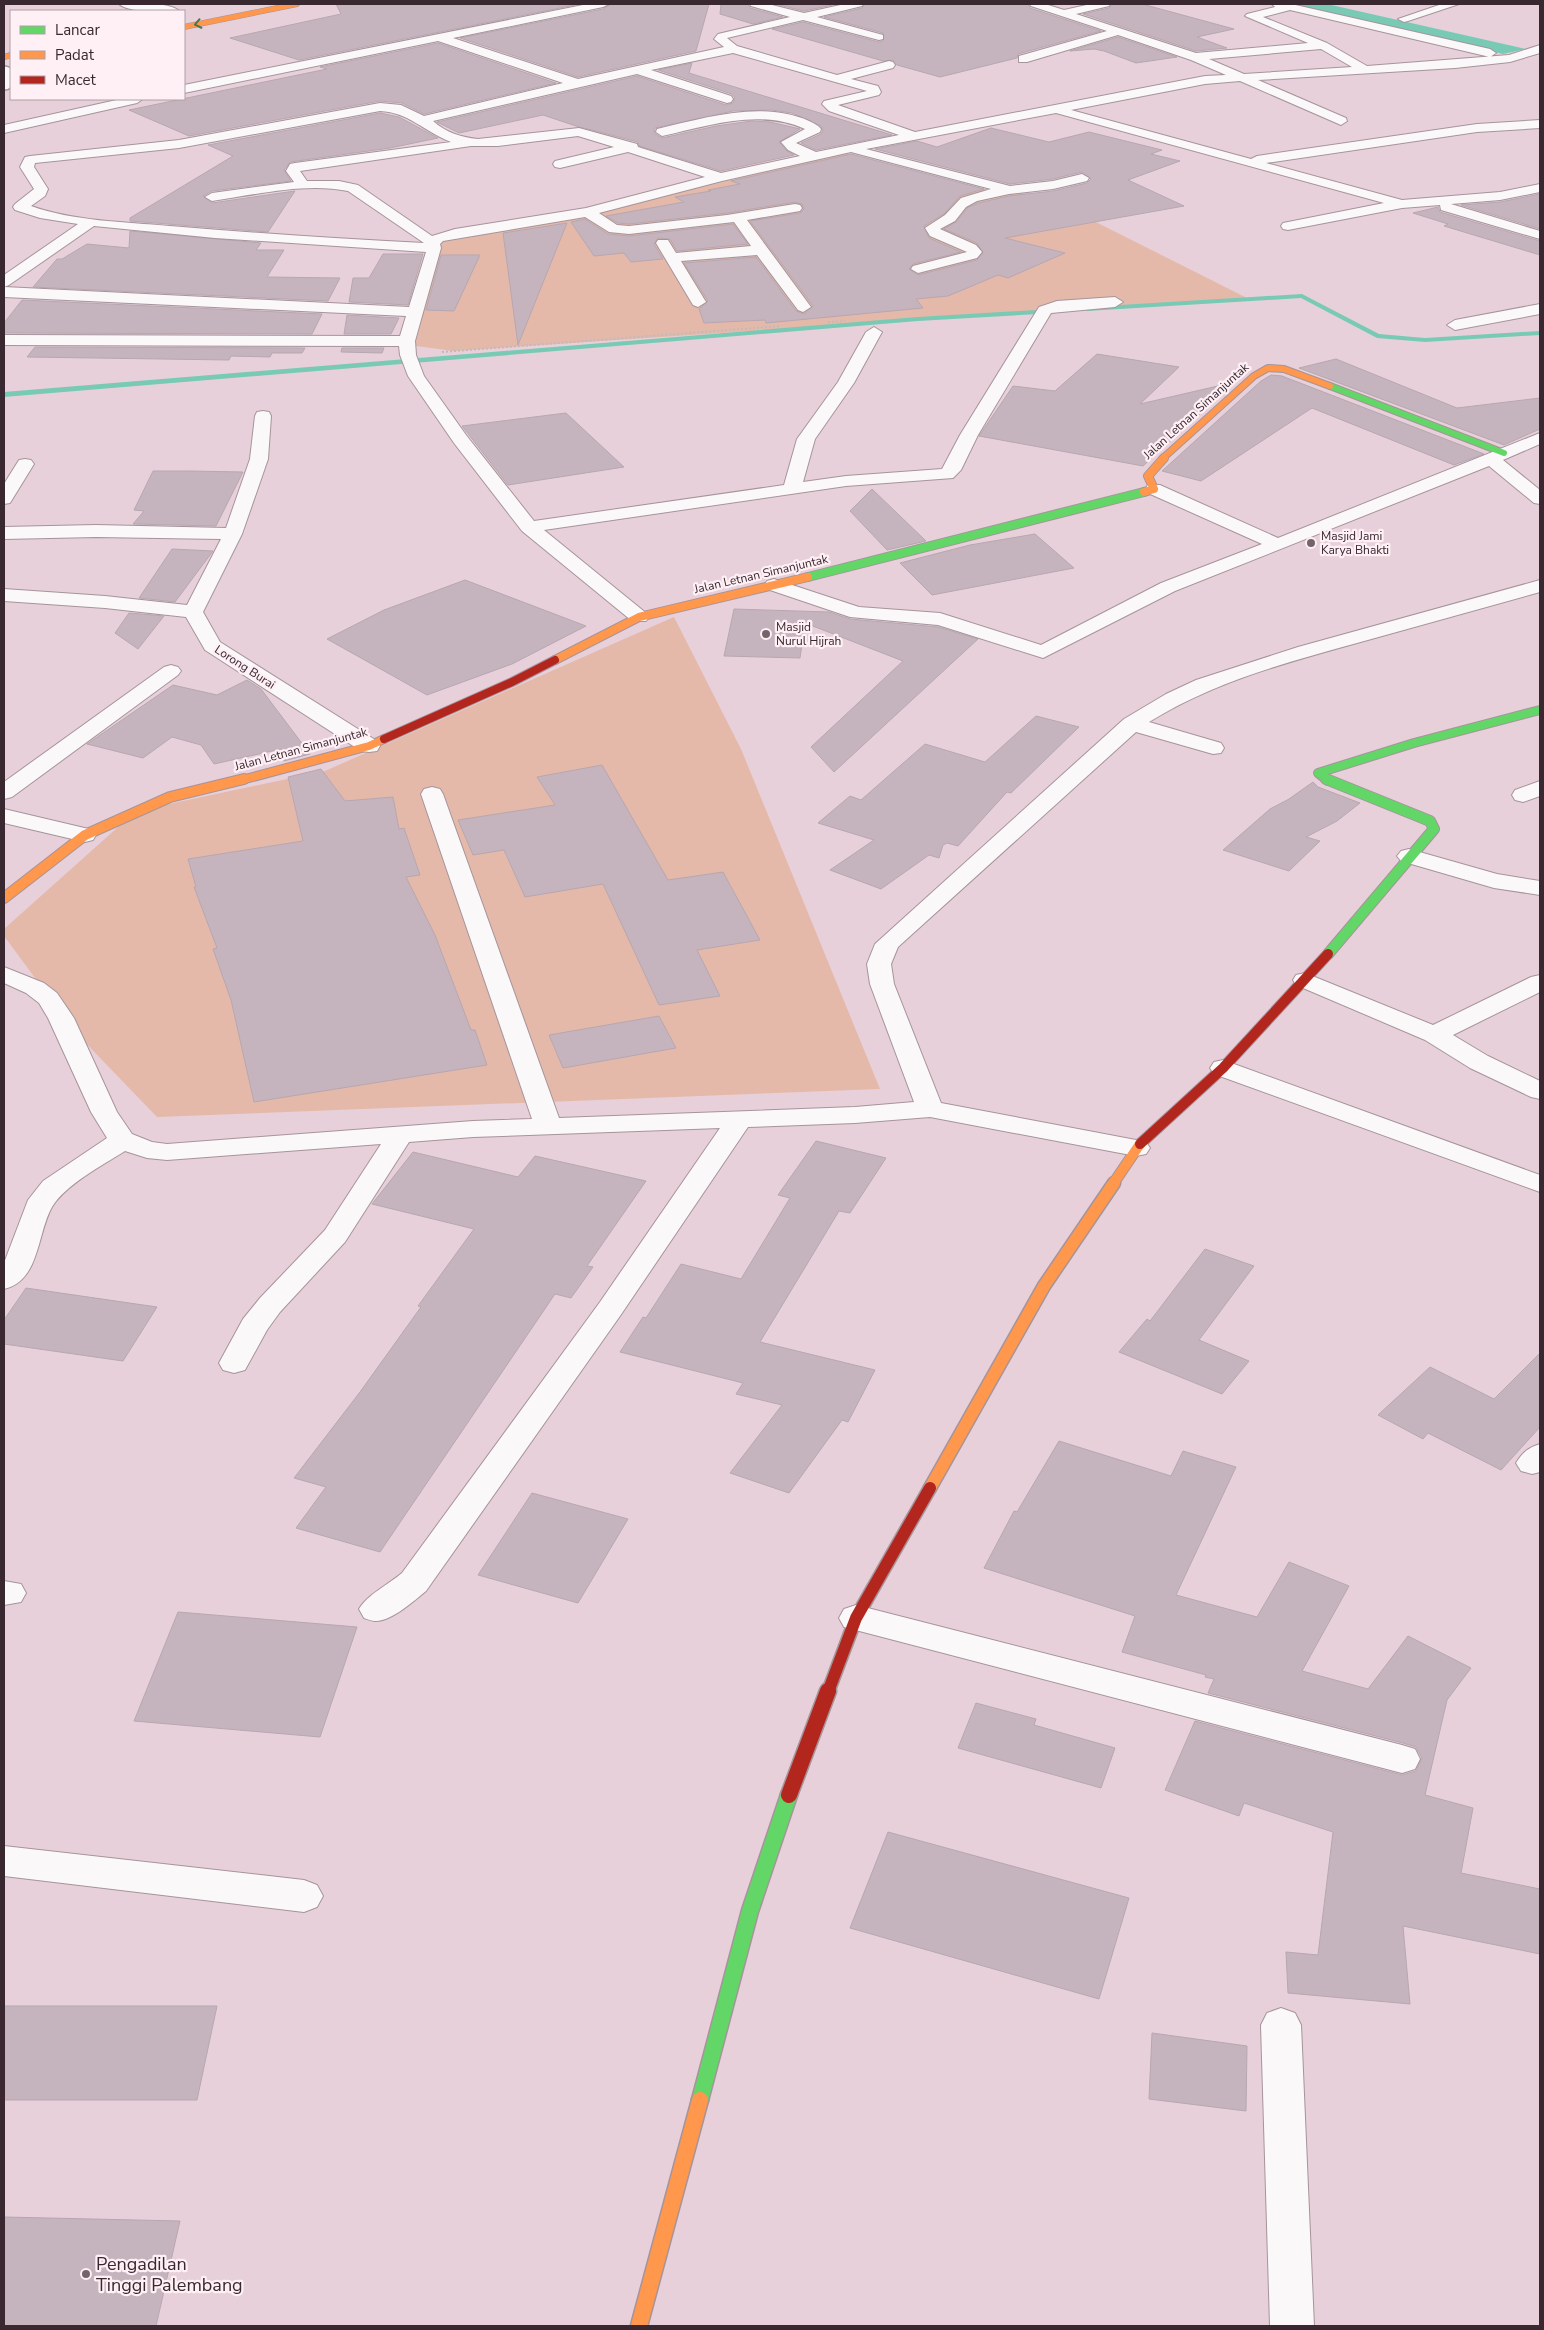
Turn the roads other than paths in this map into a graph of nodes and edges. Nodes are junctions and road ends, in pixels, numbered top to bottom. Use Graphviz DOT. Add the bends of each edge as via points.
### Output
graph roads {
  1 [pos="125,4"];
  2 [pos="252,4"];
  3 [pos="297,4"];
  4 [pos="603,4"];
  5 [pos="755,4"];
  6 [pos="858,4"];
  7 [pos="1034,4"];
  8 [pos="1105,4"];
  9 [pos="1277,4"];
  10 [pos="1449,4"];
  11 [pos="1290,7"];
  12 [pos="166,10"];
  13 [pos="1063,13"];
  14 [pos="189,15"];
  15 [pos="805,16"];
  16 [pos="1433,25"];
  17 [pos="185,27"];
  18 [pos="1121,31"];
  19 [pos="879,36"];
  20 [pos="440,38"];
  21 [pos="1323,45"];
  22 [pos="733,49"];
  23 [pos="1536,50"];
  24 [pos="1516,53"];
  25 [pos="1195,56"];
  26 [pos="1023,59"];
  27 [pos="1540,63"];
  28 [pos="889,65"];
  29 [pos="1364,69"];
  30 [pos="637,70"];
  31 [pos="1242,76"];
  32 [pos="835,79"];
  33 [pos="577,83"];
  34 [pos="185,89"];
  35 [pos="727,99"];
  36 [pos="133,100"];
  37 [pos="1055,109"];
  38 [pos="422,120"];
  39 [pos="1341,121"];
  40 [pos="1540,124"];
  41 [pos="6,132"];
  42 [pos="662,132"];
  43 [pos="916,136"];
  44 [pos="466,144"];
  45 [pos="632,147"];
  46 [pos="848,149"];
  47 [pos="815,156"];
  48 [pos="1246,162"];
  49 [pos="560,164"];
  50 [pos="720,177"];
  51 [pos="1082,178"];
  52 [pos="304,185"];
  53 [pos="1540,188"];
  54 [pos="1010,190"];
  55 [pos="212,197"];
  56 [pos="1433,202"];
  57 [pos="1402,204"];
  58 [pos="795,208"];
  59 [pos="587,212"];
  60 [pos="737,217"];
  61 [pos="90,222"];
  62 [pos="1540,224"];
  63 [pos="1288,226"];
  64 [pos="656,228"];
  65 [pos="1519,229"];
  66 [pos="1540,235"];
  67 [pos="433,245"];
  68 [pos="761,250"];
  69 [pos="671,258"];
  70 [pos="918,269"];
  71 [pos="4,282"];
  72 [pos="4,292"];
  73 [pos="698,302"];
  74 [pos="1115,302"];
  75 [pos="803,307"];
  76 [pos="1540,309"];
  77 [pos="414,312"];
  78 [pos="1455,325"];
  79 [pos="874,332"];
  80 [pos="4,340"];
  81 [pos="409,352"];
  82 [pos="263,416"];
  83 [pos="1540,438"];
  84 [pos="1497,456"];
  85 [pos="25,464"];
  86 [pos="792,488"];
  87 [pos="1154,489"];
  88 [pos="4,499"];
  89 [pos="1540,499"];
  90 [pos="529,527"];
  91 [pos="4,533"];
  92 [pos="233,534"];
  93 [pos="1277,544"];
  94 [pos="774,585"];
  95 [pos="1540,586"];
  96 [pos="4,595"];
  97 [pos="193,612"];
  98 [pos="638,617"];
  99 [pos="171,672"];
  100 [pos="1540,710"];
  101 [pos="1132,724"];
  102 [pos="369,746"];
  103 [pos="1213,748"];
  104 [pos="4,792"];
  105 [pos="432,794"];
  106 [pos="4,816"];
  107 [pos="84,835"];
  108 [pos="1409,856"];
  109 [pos="1540,888"];
  110 [pos="4,898"];
  111 [pos="4,974"];
  112 [pos="1305,980"];
  113 [pos="1540,982"];
  114 [pos="1434,1035"];
  115 [pos="1223,1068"];
  116 [pos="1540,1091"];
  117 [pos="930,1109"];
  118 [pos="739,1120"];
  119 [pos="548,1126"];
  120 [pos="401,1134"];
  121 [pos="122,1140"];
  122 [pos="1136,1148"];
  123 [pos="1540,1184"];
  124 [pos="4,1280"];
  125 [pos="234,1363"];
  126 [pos="376,1609"];
  127 [pos="856,1618"];
  128 [pos="1402,1760"];
  129 [pos="4,1861"];
  130 [pos="304,1896"];
  131 [pos="1281,2025"];
  132 [pos="639,2326"];
  133 [pos="1292,2326"];
  1 -- 12 [label="street"];
  2 -- 14 [label="main road"];
  3 -- 17 [label="main road, one-way"];
  4 -- 20 [label="street"];
  5 -- 15 [label="street"];
  6 -- 15 [label="street"];
  7 -- 13 [label="street"];
  8 -- 13 [label="street"];
  9 -- 11 [label="street"];
  10 -- 16 [label="street" via="1400,18"];
  11 -- 21 [label="street" via="1251,16"];
  11 -- 24 [label="street"];
  13 -- 18 [label="street"];
  15 -- 19 [label="street" via="836,27"];
  15 -- 22 [label="street" via="722,36 722,42"];
  18 -- 25 [label="street"];
  18 -- 26 [label="street"];
  20 -- 33 [label="street"];
  20 -- 34 [label="street"];
  21 -- 25 [label="street"];
  21 -- 29 [label="street"];
  22 -- 30 [label="street"];
  22 -- 32 [label="street"];
  23 -- 24 [label="street"];
  24 -- 27 [label="street"];
  24 -- 29 [label="street" via="1455,64"];
  25 -- 31 [label="street"];
  28 -- 32 [label="street"];
  29 -- 31 [label="street"];
  30 -- 33 [label="street"];
  30 -- 35 [label="street"];
  31 -- 37 [label="street"];
  31 -- 39 [label="street"];
  32 -- 43 [label="street" via="875,92 829,102 829,106"];
  33 -- 38 [label="street"];
  36 -- 41 [label="street"];
  37 -- 43 [label="street"];
  37 -- 48 [label="street"];
  38 -- 44 [label="street" via="443,135"];
  38 -- 61 [label="street" via="397,108 380,107 178,144 26,156 27,167 41,189 20,207 21,210"];
  40 -- 48 [label="street" via="1476,128"];
  42 -- 47 [label="street" via="745,116 772,115 815,129 788,142 790,146"];
  43 -- 46 [label="street"];
  44 -- 45 [label="street" via="579,132"];
  44 -- 52 [label="street" via="300,165 293,171"];
  45 -- 49 [label="street"];
  45 -- 50 [label="street"];
  46 -- 47 [label="street"];
  46 -- 54 [label="street"];
  47 -- 50 [label="street"];
  48 -- 57 [label="street"];
  50 -- 59 [label="street"];
  51 -- 54 [label="street"];
  52 -- 55 [label="street"];
  52 -- 67 [label="street" via="353,188"];
  53 -- 56 [label="street" via="1510,195"];
  54 -- 70 [label="street" via="965,200 952,211 950,218 932,228 935,233 975,252"];
  56 -- 57 [label="street"];
  56 -- 65 [label="street"];
  57 -- 63 [label="street"];
  58 -- 60 [label="street"];
  59 -- 64 [label="street" via="620,230"];
  59 -- 67 [label="street" via="455,233 438,238"];
  60 -- 64 [label="street"];
  60 -- 68 [label="street"];
  61 -- 67 [label="street" via="251,237"];
  61 -- 71 [label="street"];
  62 -- 65 [label="street"];
  64 -- 69 [label="street"];
  65 -- 66 [label="street"];
  67 -- 77 [label="street"];
  68 -- 69 [label="street"];
  68 -- 75 [label="street"];
  69 -- 73 [label="street"];
  72 -- 77 [label="street"];
  74 -- 86 [label="street" via="1057,306 1044,312 947,474"];
  76 -- 78 [label="street"];
  77 -- 81 [label="street"];
  79 -- 86 [label="street" via="846,383 806,439"];
  80 -- 81 [label="street"];
  81 -- 90 [label="street" via="416,376 460,439"];
  82 -- 92 [label="street" via="259,459"];
  83 -- 84 [label="street"];
  84 -- 87 [label="main road, Jalan Letnan Simanjuntak" via="1284,369 1268,368 1254,376 1154,467 1148,476"];
  84 -- 89 [label="street"];
  84 -- 93 [label="street"];
  85 -- 88 [label="street"];
  86 -- 90 [label="street"];
  87 -- 93 [label="street"];
  87 -- 94 [label="main road, Jalan Letnan Simanjuntak"];
  90 -- 98 [label="street"];
  91 -- 92 [label="street"];
  92 -- 97 [label="street"];
  93 -- 94 [label="street" via="1168,587 1043,652 940,619 857,613"];
  94 -- 98 [label="main road, Jalan Letnan Simanjuntak"];
  95 -- 101 [label="street" via="1305,651 1203,684 1173,698"];
  96 -- 97 [label="street"];
  97 -- 102 [label="street, Lorong Burai" via="212,646"];
  98 -- 102 [label="main road, Jalan Letnan Simanjuntak" via="512,682"];
  99 -- 104 [label="street"];
  100 -- 108 [label="main road" via="1405,745 1318,773 1327,780 1430,821 1434,829"];
  101 -- 103 [label="street"];
  101 -- 117 [label="street" via="887,944 879,964 882,984"];
  102 -- 107 [label="main road, Jalan Letnan Simanjuntak" via="170,797"];
  105 -- 119 [label="street"];
  106 -- 107 [label="street"];
  107 -- 110 [label="main road, Jalan Letnan Simanjuntak"];
  108 -- 109 [label="street" via="1494,882"];
  108 -- 112 [label="main road"];
  111 -- 121 [label="street" via="35,988 48,998 61,1018 95,1094"];
  112 -- 114 [label="street"];
  112 -- 115 [label="main road"];
  113 -- 114 [label="street"];
  114 -- 116 [label="street" via="1479,1062"];
  115 -- 122 [label="main road"];
  115 -- 123 [label="street"];
  117 -- 118 [label="street"];
  117 -- 122 [label="street"];
  118 -- 119 [label="street"];
  118 -- 126 [label="street" via="610,1309 414,1582"];
  119 -- 120 [label="street"];
  120 -- 121 [label="street" via="167,1152 147,1150"];
  120 -- 125 [label="street" via="335,1236 270,1305 254,1326"];
  121 -- 124 [label="street" via="53,1187 38,1206 17,1266"];
  122 -- 127 [label="main road" via="1044,1286"];
  127 -- 128 [label="street"];
  127 -- 132 [label="main road" via="803,1753 750,1911"];
  129 -- 130 [label="street"];
  131 -- 133 [label="street"];
}
